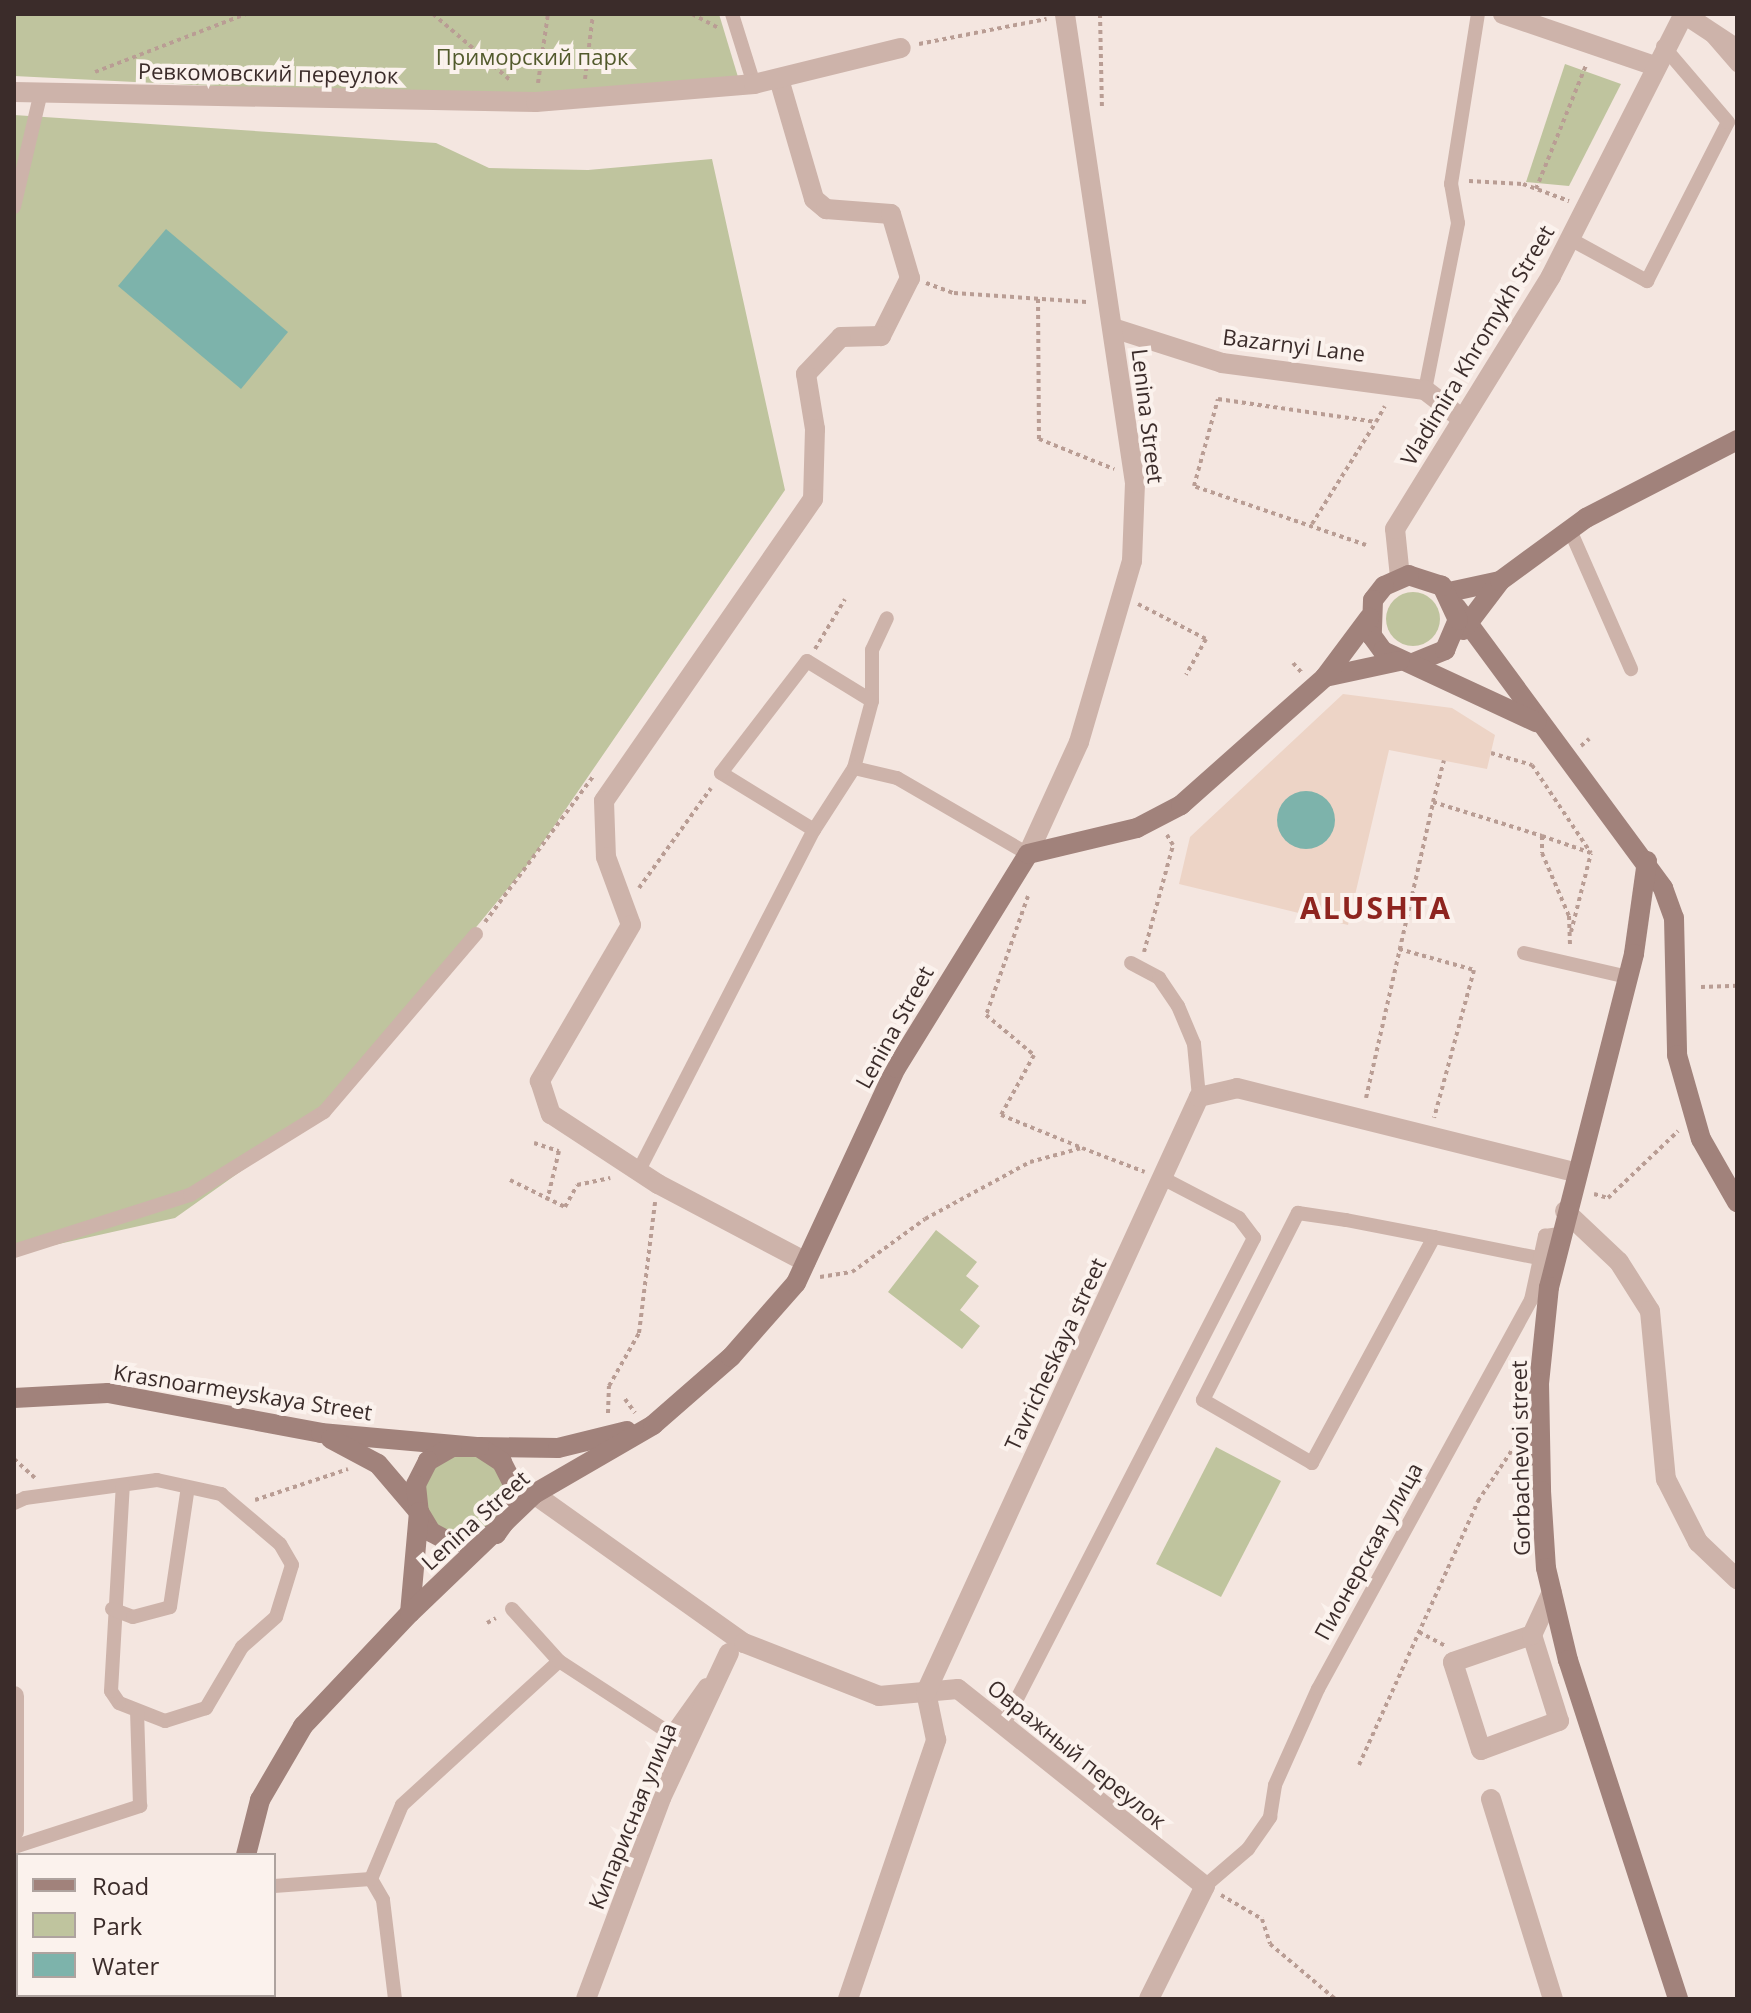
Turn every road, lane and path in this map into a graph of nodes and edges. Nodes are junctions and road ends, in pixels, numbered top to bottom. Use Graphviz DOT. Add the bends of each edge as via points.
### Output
graph roads {
  1 [pos="246,14"];
  2 [pos="433,14"];
  3 [pos="548,14"];
  4 [pos="593,14"];
  5 [pos="732,14"];
  6 [pos="1478,14"];
  7 [pos="1503,14"];
  8 [pos="1684,14"];
  9 [pos="1065,15"];
  10 [pos="1706,28"];
  11 [pos="1594,45"];
  12 [pos="1663,46"];
  13 [pos="901,48"];
  14 [pos="1737,49"];
  15 [pos="1652,65"];
  16 [pos="1737,65"];
  17 [pos="85,75"];
  18 [pos="779,79"];
  19 [pos="754,84"];
  20 [pos="14,92"];
  21 [pos="41,92"];
  22 [pos="583,98"];
  23 [pos="536,102"];
  24 [pos="1452,180"];
  25 [pos="1536,189"];
  26 [pos="14,207"];
  27 [pos="1586,208"];
  28 [pos="1570,239"];
  29 [pos="910,278"];
  30 [pos="1067,298"];
  31 [pos="1038,299"];
  32 [pos="1113,328"];
  33 [pos="1425,390"];
  34 [pos="1388,402"];
  35 [pos="1461,418"];
  36 [pos="1376,422"];
  37 [pos="1736,440"];
  38 [pos="1094,464"];
  39 [pos="1312,524"];
  40 [pos="1570,530"];
  41 [pos="1366,545"];
  42 [pos="1400,577"];
  43 [pos="1500,581"];
  44 [pos="1125,598"];
  45 [pos="845,599"];
  46 [pos="1452,600"];
  47 [pos="887,618"];
  48 [pos="1369,618"];
  49 [pos="1470,623"];
  50 [pos="1450,645"];
  51 [pos="807,661"];
  52 [pos="1406,662"];
  53 [pos="1631,669"];
  54 [pos="1186,675"];
  55 [pos="1325,677"];
  56 [pos="872,701"];
  57 [pos="1539,724"];
  58 [pos="1491,753"];
  59 [pos="1444,760"];
  60 [pos="854,768"];
  61 [pos="597,771"];
  62 [pos="721,773"];
  63 [pos="1433,802"];
  64 [pos="1162,817"];
  65 [pos="814,830"];
  66 [pos="1542,836"];
  67 [pos="1591,853"];
  68 [pos="1028,854"];
  69 [pos="1647,861"];
  70 [pos="1031,884"];
  71 [pos="626,906"];
  72 [pos="476,934"];
  73 [pos="1570,938"];
  74 [pos="1398,949"];
  75 [pos="1524,953"];
  76 [pos="1570,962"];
  77 [pos="1135,965"];
  78 [pos="1628,977"];
  79 [pos="1737,986"];
  80 [pos="1701,987"];
  81 [pos="1199,1097"];
  82 [pos="1361,1119"];
  83 [pos="1677,1133"];
  84 [pos="1429,1136"];
  85 [pos="534,1143"];
  86 [pos="1082,1148"];
  87 [pos="638,1172"];
  88 [pos="1578,1173"];
  89 [pos="1162,1178"];
  90 [pos="510,1180"];
  91 [pos="658,1184"];
  92 [pos="1608,1198"];
  93 [pos="547,1201"];
  94 [pos="1737,1202"];
  95 [pos="1565,1211"];
  96 [pos="1560,1234"];
  97 [pos="1434,1237"];
  98 [pos="14,1251"];
  99 [pos="1538,1258"];
  100 [pos="811,1270"];
  101 [pos="14,1398"];
  102 [pos="1540,1410"];
  103 [pos="608,1413"];
  104 [pos="653,1425"];
  105 [pos="321,1433"];
  106 [pos="479,1447"];
  107 [pos="353,1466"];
  108 [pos="123,1485"];
  109 [pos="188,1487"];
  110 [pos="221,1494"];
  111 [pos="534,1494"];
  112 [pos="14,1503"];
  113 [pos="419,1512"];
  114 [pos="496,1534"];
  115 [pos="1737,1579"];
  116 [pos="1552,1592"];
  117 [pos="112,1609"];
  118 [pos="512,1609"];
  119 [pos="410,1613"];
  120 [pos="1532,1635"];
  121 [pos="734,1646"];
  122 [pos="559,1661"];
  123 [pos="926,1692"];
  124 [pos="14,1696"];
  125 [pos="137,1712"];
  126 [pos="1003,1726"];
  127 [pos="1359,1765"];
  128 [pos="1491,1799"];
  129 [pos="14,1831"];
  130 [pos="14,1847"];
  131 [pos="247,1853"];
  132 [pos="371,1879"];
  133 [pos="276,1886"];
  134 [pos="1205,1886"];
  135 [pos="395,1999"];
  136 [pos="586,1999"];
  137 [pos="848,1999"];
  138 [pos="1149,1999"];
  139 [pos="1335,1999"];
  140 [pos="1553,1999"];
  141 [pos="1678,1999"];
  1 -- 17 [label="path"];
  2 -- 23 [label="path"];
  3 -- 23 [label="path"];
  4 -- 22 [label="path"];
  5 -- 19 [label="lane"];
  6 -- 24 [label="lane"];
  7 -- 11 [label="street"];
  8 -- 10 [label="street"];
  8 -- 12 [label="street, Vladimira Khromykh Street"];
  9 -- 13 [label="path"];
  9 -- 32 [label="street, Lenina Street"];
  10 -- 14 [label="street"];
  10 -- 16 [label="lane"];
  11 -- 15 [label="street"];
  11 -- 25 [label="path"];
  12 -- 15 [label="street, Vladimira Khromykh Street"];
  12 -- 28 [label="lane" via="1728,122 1647,281"];
  13 -- 18 [label="street, Ревкомовский переулок"];
  15 -- 27 [label="street, Vladimira Khromykh Street"];
  18 -- 19 [label="street, Ревкомовский переулок"];
  18 -- 29 [label="street" via="814,199 826,209 891,214"];
  19 -- 22 [label="street, Ревкомовский переулок"];
  20 -- 21 [label="street, Ревкомовский переулок"];
  21 -- 23 [label="street, Ревкомовский переулок"];
  21 -- 26 [label="lane"];
  22 -- 23 [label="street, Ревкомовский переулок"];
  24 -- 25 [label="path"];
  24 -- 33 [label="lane" via="1458,223"];
  25 -- 27 [label="path"];
  27 -- 28 [label="street, Vladimira Khromykh Street"];
  28 -- 35 [label="street, Vladimira Khromykh Street"];
  29 -- 31 [label="path" via="954,293"];
  29 -- 71 [label="street" via="881,336 841,337 806,374 813,499 604,801 606,857"];
  30 -- 31 [label="path"];
  31 -- 38 [label="path" via="1039,439"];
  32 -- 33 [label="street, Bazarnyi Lane" via="1222,363"];
  32 -- 68 [label="street, Lenina Street" via="1135,483 1132,561 1079,742"];
  33 -- 35 [label="street"];
  34 -- 36 [label="path"];
  35 -- 42 [label="street, Vladimira Khromykh Street" via="1395,529"];
  36 -- 39 [label="path"];
  36 -- 39 [label="path" via="1218,399 1194,486"];
  37 -- 40 [label="main road"];
  39 -- 41 [label="path"];
  40 -- 43 [label="main road"];
  40 -- 53 [label="lane"];
  42 -- 46 [label="main road" via="1427,576"];
  42 -- 48 [label="main road" via="1377,592"];
  43 -- 46 [label="main road"];
  43 -- 49 [label="main road"];
  44 -- 54 [label="path" via="1206,639"];
  45 -- 51 [label="path"];
  46 -- 49 [label="main road"];
  46 -- 50 [label="main road"];
  47 -- 56 [label="lane" via="872,650"];
  48 -- 52 [label="main road" via="1372,636"];
  48 -- 55 [label="main road"];
  49 -- 50 [label="main road"];
  49 -- 57 [label="main road"];
  50 -- 52 [label="main road"];
  51 -- 56 [label="lane"];
  51 -- 62 [label="lane"];
  52 -- 55 [label="main road"];
  52 -- 57 [label="main road"];
  55 -- 64 [label="main road"];
  56 -- 60 [label="lane"];
  57 -- 69 [label="main road"];
  58 -- 67 [label="path" via="1532,765"];
  59 -- 63 [label="path"];
  60 -- 65 [label="lane"];
  60 -- 68 [label="lane" via="897,778"];
  61 -- 72 [label="path"];
  62 -- 65 [label="lane"];
  62 -- 71 [label="path"];
  63 -- 66 [label="path"];
  63 -- 74 [label="path"];
  64 -- 68 [label="main road"];
  64 -- 77 [label="path" via="1173,845"];
  65 -- 87 [label="lane"];
  66 -- 67 [label="path"];
  66 -- 73 [label="path"];
  67 -- 73 [label="path"];
  68 -- 100 [label="main road, Lenina Street" via="896,1068"];
  69 -- 78 [label="main road, Gorbachevoi street"];
  69 -- 94 [label="main road" via="1674,918 1685,1083 1701,1139"];
  70 -- 86 [label="path" via="986,1015 1034,1055 1001,1115"];
  71 -- 87 [label="street" via="631,925 540,1081 551,1114"];
  72 -- 98 [label="lane" via="324,1112 190,1195"];
  73 -- 76 [label="path"];
  74 -- 82 [label="path"];
  74 -- 84 [label="path" via="1474,970"];
  75 -- 76 [label="lane"];
  76 -- 78 [label="lane"];
  77 -- 81 [label="lane" via="1178,1006 1194,1044"];
  78 -- 88 [label="main road, Gorbachevoi street"];
  79 -- 80 [label="path"];
  81 -- 82 [label="street" via="1237,1088"];
  81 -- 89 [label="street, Tavricheskaya street"];
  82 -- 84 [label="street"];
  83 -- 92 [label="path"];
  84 -- 88 [label="street"];
  85 -- 93 [label="path" via="559,1151"];
  86 -- 89 [label="path"];
  86 -- 100 [label="path" via="1030,1162 925,1219 852,1272"];
  87 -- 91 [label="street"];
  87 -- 93 [label="path" via="577,1185 565,1207"];
  88 -- 95 [label="main road, Gorbachevoi street"];
  89 -- 123 [label="street, Tavricheskaya street"];
  89 -- 126 [label="lane" via="1239,1218 1254,1238"];
  90 -- 93 [label="path" via="532,1186 535,1198"];
  91 -- 100 [label="street"];
  91 -- 103 [label="path" via="639,1333 609,1386"];
  95 -- 96 [label="main road, Gorbachevoi street"];
  95 -- 115 [label="street" via="1619,1262 1650,1311 1666,1479 1698,1542"];
  96 -- 99 [label="lane" via="1545,1236"];
  96 -- 102 [label="main road, Gorbachevoi street"];
  97 -- 97 [label="lane" via="1298,1213 1203,1400 1312,1463"];
  97 -- 99 [label="lane"];
  99 -- 134 [label="lane, Пионерская улица" via="1531,1300 1318,1689 1275,1785 1270,1817 1248,1849"];
  100 -- 104 [label="main road, Lenina Street" via="731,1357"];
  101 -- 105 [label="main road, Krasnoarmeyskaya Street" via="108,1393"];
  102 -- 116 [label="main road, Gorbachevoi street"];
  102 -- 127 [label="path" via="1478,1501"];
  104 -- 106 [label="main road, Krasnoarmeyskaya Street" via="558,1448"];
  104 -- 111 [label="main road, Lenina Street"];
  105 -- 106 [label="main road, Krasnoarmeyskaya Street"];
  105 -- 113 [label="main road" via="378,1464"];
  106 -- 113 [label="main road" via="452,1447 428,1461 416,1485"];
  106 -- 114 [label="main road" via="502,1462 514,1486 512,1512"];
  107 -- 110 [label="path" via="265,1501"];
  108 -- 109 [label="lane" via="157,1480"];
  108 -- 112 [label="lane"];
  108 -- 117 [label="lane"];
  109 -- 110 [label="lane"];
  109 -- 117 [label="lane" via="170,1607 133,1617"];
  110 -- 125 [label="lane" via="280,1544 292,1565 285,1600 242,1647 206,1708 165,1721"];
  111 -- 114 [label="main road, Lenina Street"];
  111 -- 121 [label="street, Овражный переулок"];
  113 -- 114 [label="main road" via="452,1543"];
  113 -- 119 [label="main road"];
  114 -- 119 [label="main road, Lenina Street"];
  116 -- 120 [label="street"];
  116 -- 141 [label="main road, Gorbachevoi street"];
  117 -- 125 [label="lane" via="111,1691"];
  118 -- 122 [label="lane"];
  119 -- 131 [label="main road, Lenina Street" via="303,1726 260,1800"];
  120 -- 120 [label="street" via="1453,1662 1481,1750 1559,1721"];
  121 -- 122 [label="lane" via="671,1734"];
  121 -- 123 [label="street, Овражный переулок" via="879,1696"];
  121 -- 136 [label="street, Кипарисная улица" via="661,1798"];
  122 -- 132 [label="lane" via="402,1805"];
  123 -- 126 [label="street, Овражный переулок" via="958,1689"];
  123 -- 137 [label="street" via="936,1740"];
  124 -- 129 [label="street"];
  125 -- 130 [label="lane" via="140,1806"];
  126 -- 134 [label="street, Овражный переулок"];
  128 -- 140 [label="street"];
  132 -- 133 [label="lane"];
  132 -- 135 [label="lane" via="383,1900"];
  134 -- 138 [label="street"];
  134 -- 139 [label="path" via="1262,1919 1270,1944"];
}
